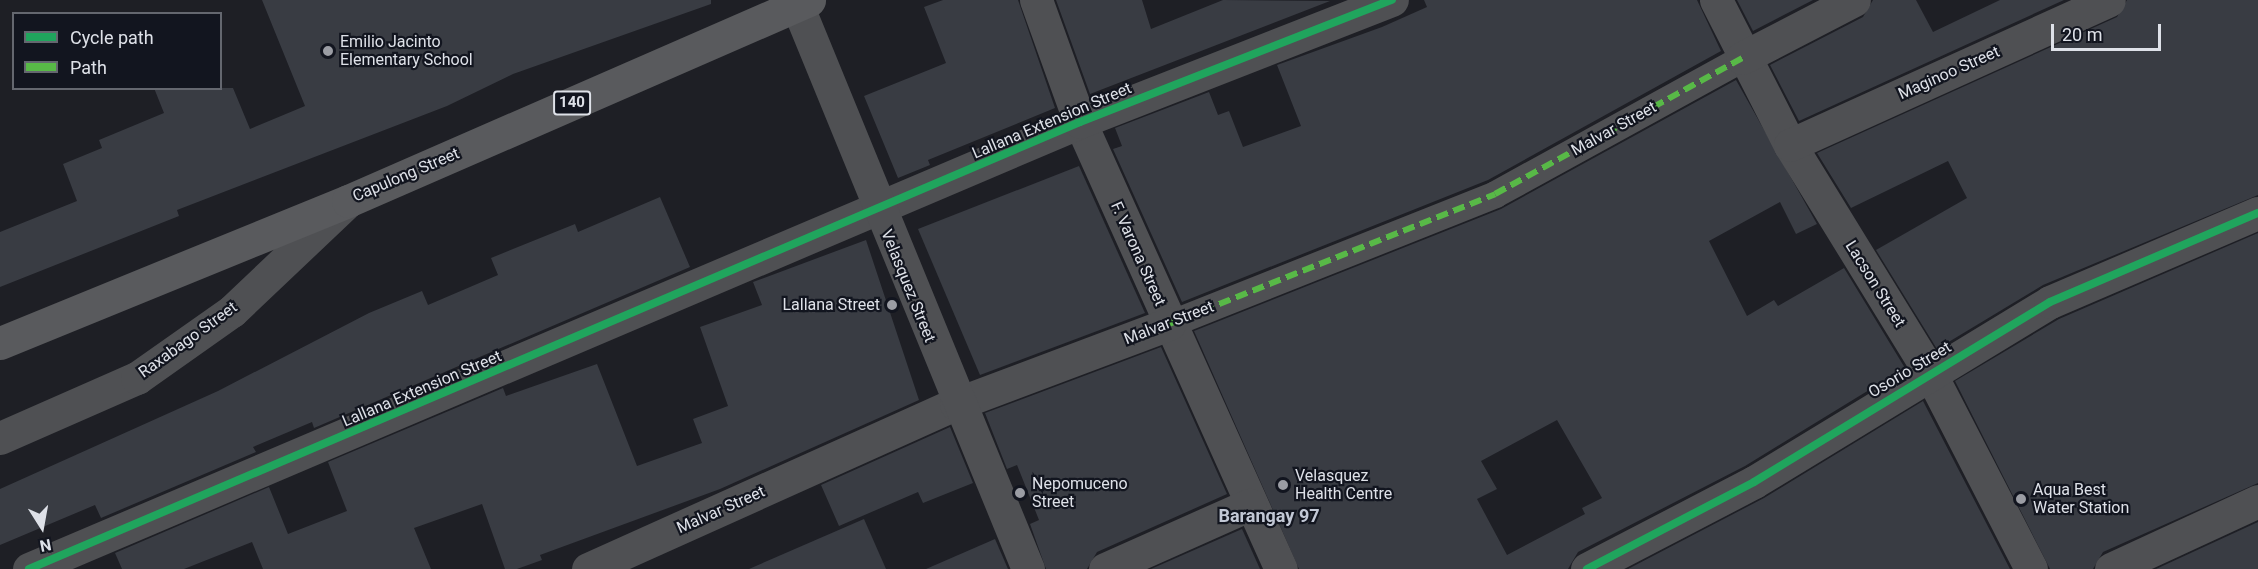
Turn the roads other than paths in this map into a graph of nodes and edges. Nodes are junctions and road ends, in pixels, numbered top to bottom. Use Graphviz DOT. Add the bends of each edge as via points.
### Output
graph roads {
  1 [pos="1036,0"];
  2 [pos="1392,0"];
  3 [pos="1716,0"];
  4 [pos="1854,0"];
  5 [pos="2109,0"];
  6 [pos="800,2"];
  7 [pos="1742,58"];
  8 [pos="1080,122"];
  9 [pos="1790,145"];
  10 [pos="348,201"];
  11 [pos="878,212"];
  12 [pos="2258,213"];
  13 [pos="1169,324"];
  14 [pos="0,343"];
  15 [pos="1930,373"];
  16 [pos="956,404"];
  17 [pos="0,438"];
  18 [pos="2258,501"];
  19 [pos="1250,505"];
  20 [pos="29,569"];
  21 [pos="588,569"];
  22 [pos="1028,569"];
  23 [pos="1105,569"];
  24 [pos="1281,569"];
  25 [pos="1587,569"];
  26 [pos="2031,569"];
  27 [pos="2111,569"];
  1 -- 8 [label="street, F. Varona Street"];
  2 -- 8 [label="street, Lallana Extension Street"];
  3 -- 7 [label="street, Lacson Street"];
  4 -- 7 [label="street"];
  5 -- 9 [label="street, Maginoo Street"];
  6 -- 10 [label="main road, Capulong Street / 140"];
  6 -- 11 [label="street, Velasquez Street"];
  7 -- 9 [label="street, Lacson Street"];
  7 -- 13 [label="street, Malvar Street" via="1495,194"];
  8 -- 11 [label="street, Lallana Extension Street"];
  8 -- 13 [label="street, F. Varona Street"];
  9 -- 15 [label="street, Lacson Street"];
  10 -- 14 [label="main road, Capulong Street / 140"];
  10 -- 17 [label="street, Raxabago Street" via="232,311 137,378"];
  11 -- 16 [label="street, Velasquez Street"];
  11 -- 20 [label="street, Lallana Extension Street"];
  12 -- 15 [label="street, Osorio Street" via="2050,302"];
  13 -- 16 [label="street, Malvar Street"];
  13 -- 19 [label="street, F. Varona Street"];
  15 -- 25 [label="street, Osorio Street" via="1754,482"];
  15 -- 26 [label="street, Lacson Street"];
  16 -- 21 [label="street, Malvar Street"];
  16 -- 22 [label="street, Velasquez Street"];
  18 -- 27 [label="street"];
  19 -- 23 [label="street"];
  19 -- 24 [label="street, F. Varona Street"];
}
